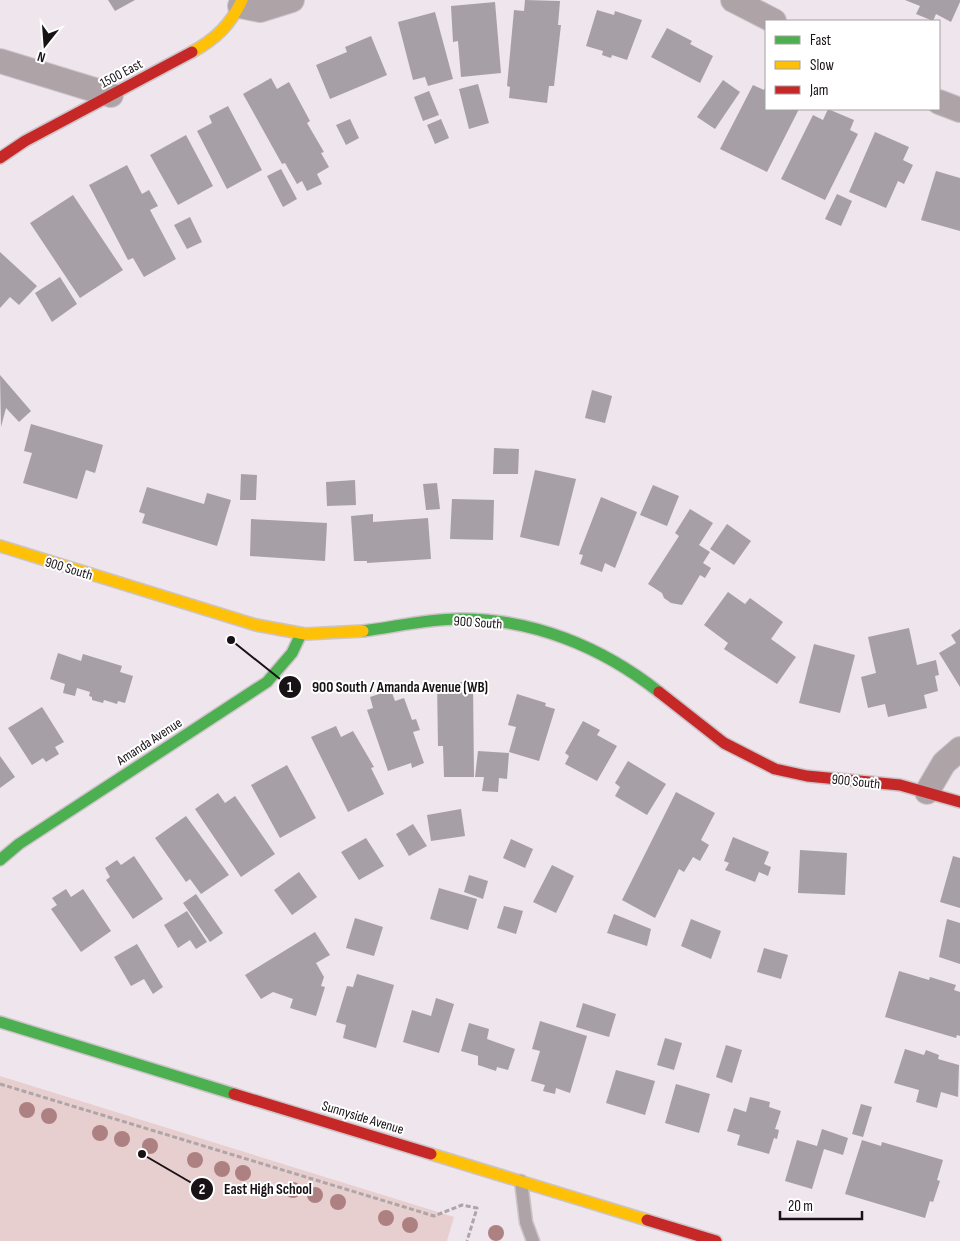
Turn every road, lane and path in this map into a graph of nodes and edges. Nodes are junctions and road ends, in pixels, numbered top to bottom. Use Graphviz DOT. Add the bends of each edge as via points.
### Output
graph roads {
  1 [pos="292,0"];
  2 [pos="733,0"];
  3 [pos="241,3"];
  4 [pos="772,20"];
  5 [pos="0,61"];
  6 [pos="112,95"];
  7 [pos="940,102"];
  8 [pos="960,110"];
  9 [pos="0,158"];
  10 [pos="0,546"];
  11 [pos="301,634"];
  12 [pos="960,749"];
  13 [pos="927,792"];
  14 [pos="960,802"];
  15 [pos="0,860"];
  16 [pos="0,1022"];
  17 [pos="0,1084"];
  18 [pos="521,1181"];
  19 [pos="468,1241"];
  20 [pos="533,1241"];
  21 [pos="716,1241"];
  1 -- 3 [label="street" via="260,10"];
  2 -- 4 [label="street"];
  3 -- 6 [label="street, 1500 East" via="233,19 210,42"];
  5 -- 6 [label="street"];
  6 -- 9 [label="street, 1500 East" via="25,141"];
  7 -- 8 [label="street"];
  10 -- 11 [label="street, 900 South" via="234,620"];
  11 -- 13 [label="street, 900 South" via="330,636 457,619 527,627 596,651 626,668 732,750 761,764 803,776 895,785"];
  11 -- 15 [label="street, Amanda Avenue" via="292,653 267,682 19,844"];
  12 -- 13 [label="street" via="944,763"];
  13 -- 14 [label="street, 900 South"];
  16 -- 18 [label="street, Sunnyside Avenue"];
  17 -- 19 [label="path" via="434,1216 462,1205 477,1208"];
  18 -- 20 [label="lane" via="526,1222"];
  18 -- 21 [label="street, Sunnyside Avenue"];
}
